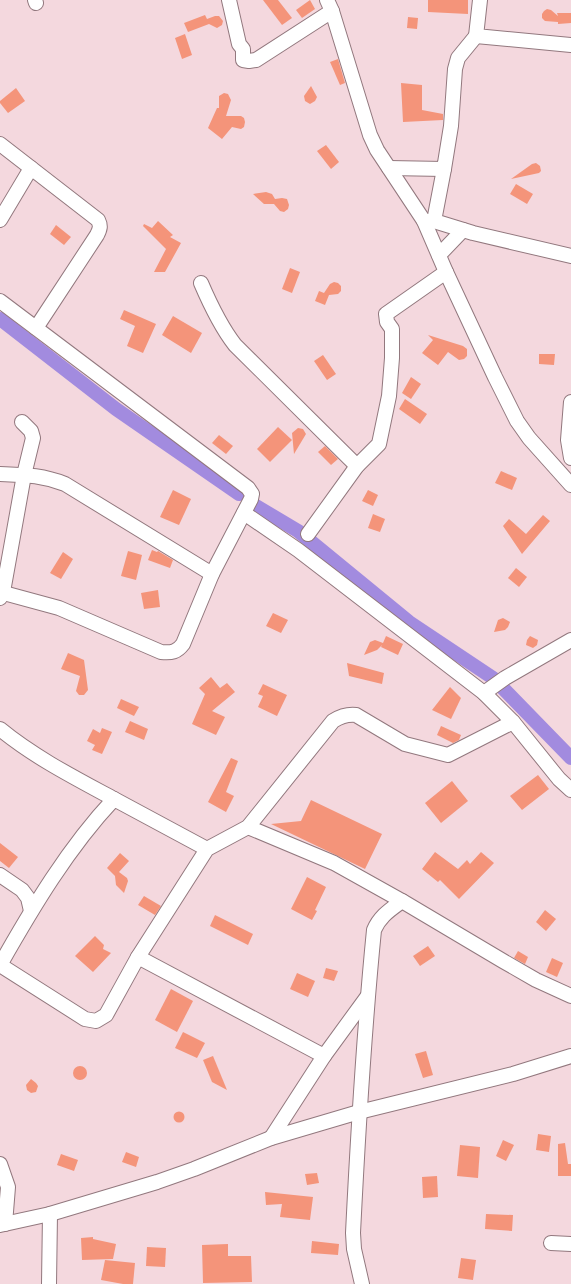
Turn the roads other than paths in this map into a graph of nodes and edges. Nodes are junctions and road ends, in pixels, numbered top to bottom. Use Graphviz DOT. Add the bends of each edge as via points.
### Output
graph roads {
  1 [pos="229,0"];
  2 [pos="480,0"];
  3 [pos="330,6"];
  4 [pos="476,36"];
  5 [pos="571,45"];
  6 [pos="0,144"];
  7 [pos="31,168"];
  8 [pos="388,168"];
  9 [pos="444,169"];
  10 [pos="0,220"];
  11 [pos="429,221"];
  12 [pos="463,230"];
  13 [pos="439,254"];
  14 [pos="571,256"];
  15 [pos="446,272"];
  16 [pos="201,283"];
  17 [pos="0,301"];
  18 [pos="36,328"];
  19 [pos="571,402"];
  20 [pos="22,422"];
  21 [pos="571,458"];
  22 [pos="357,466"];
  23 [pos="0,474"];
  24 [pos="24,475"];
  25 [pos="571,485"];
  26 [pos="244,513"];
  27 [pos="308,534"];
  28 [pos="212,574"];
  29 [pos="1,594"];
  30 [pos="571,640"];
  31 [pos="484,693"];
  32 [pos="513,722"];
  33 [pos="0,729"];
  34 [pos="571,790"];
  35 [pos="114,799"];
  36 [pos="248,827"];
  37 [pos="207,849"];
  38 [pos="0,875"];
  39 [pos="402,901"];
  40 [pos="30,911"];
  41 [pos="138,956"];
  42 [pos="0,965"];
  43 [pos="571,996"];
  44 [pos="367,997"];
  45 [pos="324,1056"];
  46 [pos="571,1056"];
  47 [pos="359,1112"];
  48 [pos="271,1138"];
  49 [pos="0,1164"];
  50 [pos="4,1184"];
  51 [pos="50,1214"];
  52 [pos="2,1224"];
  53 [pos="551,1243"];
  54 [pos="571,1244"];
  55 [pos="50,1284"];
  56 [pos="362,1284"];
  1 -- 3 [label="street" via="239,44 243,49 243,60 249,61 256,60"];
  2 -- 4 [label="street"];
  3 -- 8 [label="street" via="370,135"];
  4 -- 5 [label="street"];
  4 -- 9 [label="street" via="458,58"];
  6 -- 7 [label="street"];
  7 -- 10 [label="street"];
  7 -- 18 [label="street" via="100,224 97,235"];
  8 -- 9 [label="street"];
  8 -- 11 [label="street"];
  9 -- 11 [label="street"];
  11 -- 12 [label="street"];
  11 -- 13 [label="street"];
  12 -- 13 [label="street"];
  12 -- 14 [label="street"];
  13 -- 15 [label="street"];
  15 -- 22 [label="street" via="386,314 392,329 392,358 389,396 380,444"];
  15 -- 25 [label="street" via="517,421 528,438"];
  16 -- 22 [label="street" via="208,300 235,345"];
  17 -- 18 [label="street"];
  18 -- 26 [label="street" via="248,488 252,494"];
  19 -- 21 [label="street" via="568,440"];
  20 -- 24 [label="street" via="31,431 33,438"];
  22 -- 27 [label="street"];
  23 -- 24 [label="street"];
  24 -- 28 [label="street" via="49,478 65,484"];
  24 -- 29 [label="street"];
  26 -- 28 [label="street"];
  26 -- 31 [label="street" via="298,550"];
  28 -- 29 [label="street" via="183,644 172,653 162,652 59,608"];
  30 -- 31 [label="street"];
  31 -- 32 [label="street"];
  32 -- 34 [label="street"];
  32 -- 36 [label="street" via="448,755 405,744 356,715 340,716 333,721"];
  33 -- 35 [label="street" via="75,778"];
  35 -- 37 [label="street"];
  35 -- 40 [label="street" via="85,832"];
  36 -- 37 [label="street"];
  36 -- 39 [label="street" via="334,863"];
  37 -- 41 [label="street"];
  38 -- 40 [label="street" via="22,890 28,898"];
  39 -- 43 [label="street" via="536,980"];
  39 -- 44 [label="street" via="383,915 374,930"];
  40 -- 42 [label="street"];
  41 -- 42 [label="street" via="106,1015 96,1021 85,1019"];
  41 -- 45 [label="street"];
  44 -- 45 [label="street"];
  44 -- 47 [label="street"];
  45 -- 48 [label="street"];
  46 -- 47 [label="street" via="514,1074"];
  47 -- 48 [label="street"];
  47 -- 56 [label="street" via="353,1233"];
  48 -- 51 [label="street" via="157,1182"];
  49 -- 50 [label="street"];
  50 -- 52 [label="street"];
  51 -- 52 [label="street"];
  51 -- 55 [label="street"];
  53 -- 54 [label="street"];
}
